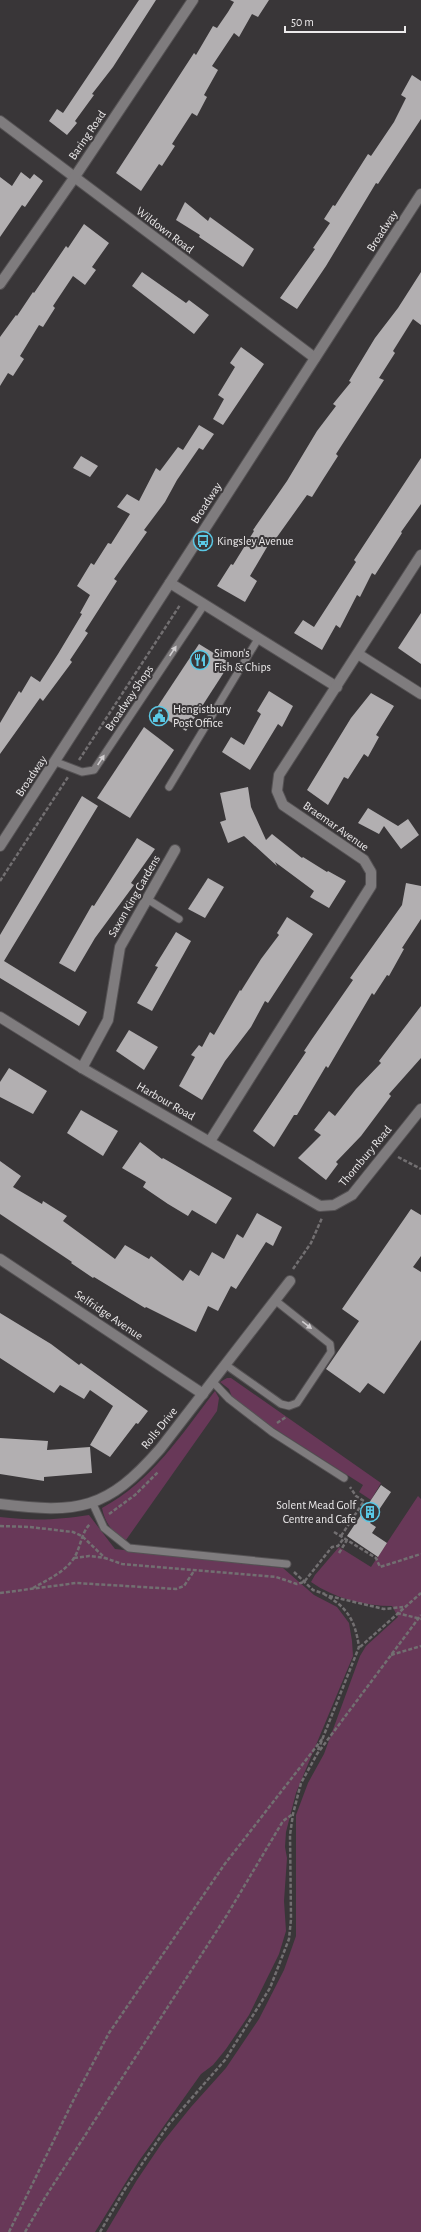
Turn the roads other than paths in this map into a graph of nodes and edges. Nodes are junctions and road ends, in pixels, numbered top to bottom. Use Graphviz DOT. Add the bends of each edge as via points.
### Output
graph roads {
  1 [pos="193,0"];
  2 [pos="0,121"];
  3 [pos="74,178"];
  4 [pos="421,194"];
  5 [pos="0,284"];
  6 [pos="315,358"];
  7 [pos="421,555"];
  8 [pos="170,583"];
  9 [pos="204,605"];
  10 [pos="258,639"];
  11 [pos="358,654"];
  12 [pos="337,688"];
  13 [pos="421,694"];
  14 [pos="56,762"];
  15 [pos="169,787"];
  16 [pos="0,846"];
  17 [pos="176,850"];
  18 [pos="148,898"];
  19 [pos="179,919"];
  20 [pos="0,1017"];
  21 [pos="82,1068"];
  22 [pos="421,1109"];
  23 [pos="210,1141"];
  24 [pos="320,1206"];
  25 [pos="0,1259"];
  26 [pos="290,1281"];
  27 [pos="276,1301"];
  28 [pos="226,1365"];
  29 [pos="213,1382"];
  30 [pos="203,1394"];
  31 [pos="344,1478"];
  32 [pos="0,1504"];
  33 [pos="93,1504"];
  34 [pos="287,1564"];
  1 -- 3 [label="street, Baring Road"];
  2 -- 3 [label="street, Wildown Road"];
  3 -- 5 [label="street, Baring Road"];
  3 -- 6 [label="street, Wildown Road"];
  4 -- 6 [label="street, Broadway"];
  6 -- 8 [label="street, Broadway"];
  7 -- 11 [label="street, Braemar Avenue"];
  8 -- 9 [label="street"];
  8 -- 14 [label="street, Broadway"];
  9 -- 10 [label="street"];
  14 -- 9 [label="lane, Broadway Shops, one-way" via="82,772 94,770"];
  10 -- 12 [label="street"];
  10 -- 15 [label="lane"];
  11 -- 12 [label="street, Braemar Avenue"];
  11 -- 13 [label="street"];
  12 -- 23 [label="street, Braemar Avenue" via="279,775 277,791 283,805 364,860 371,872 371,886"];
  14 -- 16 [label="street, Broadway"];
  17 -- 18 [label="street, Saxon King Gardens"];
  18 -- 19 [label="lane"];
  18 -- 21 [label="street, Saxon King Gardens" via="120,947 108,1020"];
  20 -- 21 [label="street, Harbour Road"];
  21 -- 23 [label="street, Harbour Road"];
  22 -- 24 [label="street, Thornbury Road" via="352,1195 334,1205"];
  23 -- 24 [label="street, Harbour Road"];
  25 -- 30 [label="street, Selfridge Avenue"];
  26 -- 27 [label="street, Rolls Drive"];
  27 -- 28 [label="street, Rolls Drive"];
  27 -- 28 [label="lane, one-way" via="330,1344 331,1352 297,1403 289,1406 281,1404"];
  28 -- 29 [label="street, Rolls Drive"];
  29 -- 30 [label="street, Rolls Drive"];
  29 -- 31 [label="lane" via="229,1399 269,1430"];
  30 -- 33 [label="street, Rolls Drive" via="140,1472 120,1489"];
  32 -- 33 [label="street, Rolls Drive" via="44,1509"];
  33 -- 34 [label="lane" via="104,1528 129,1548"];
}
